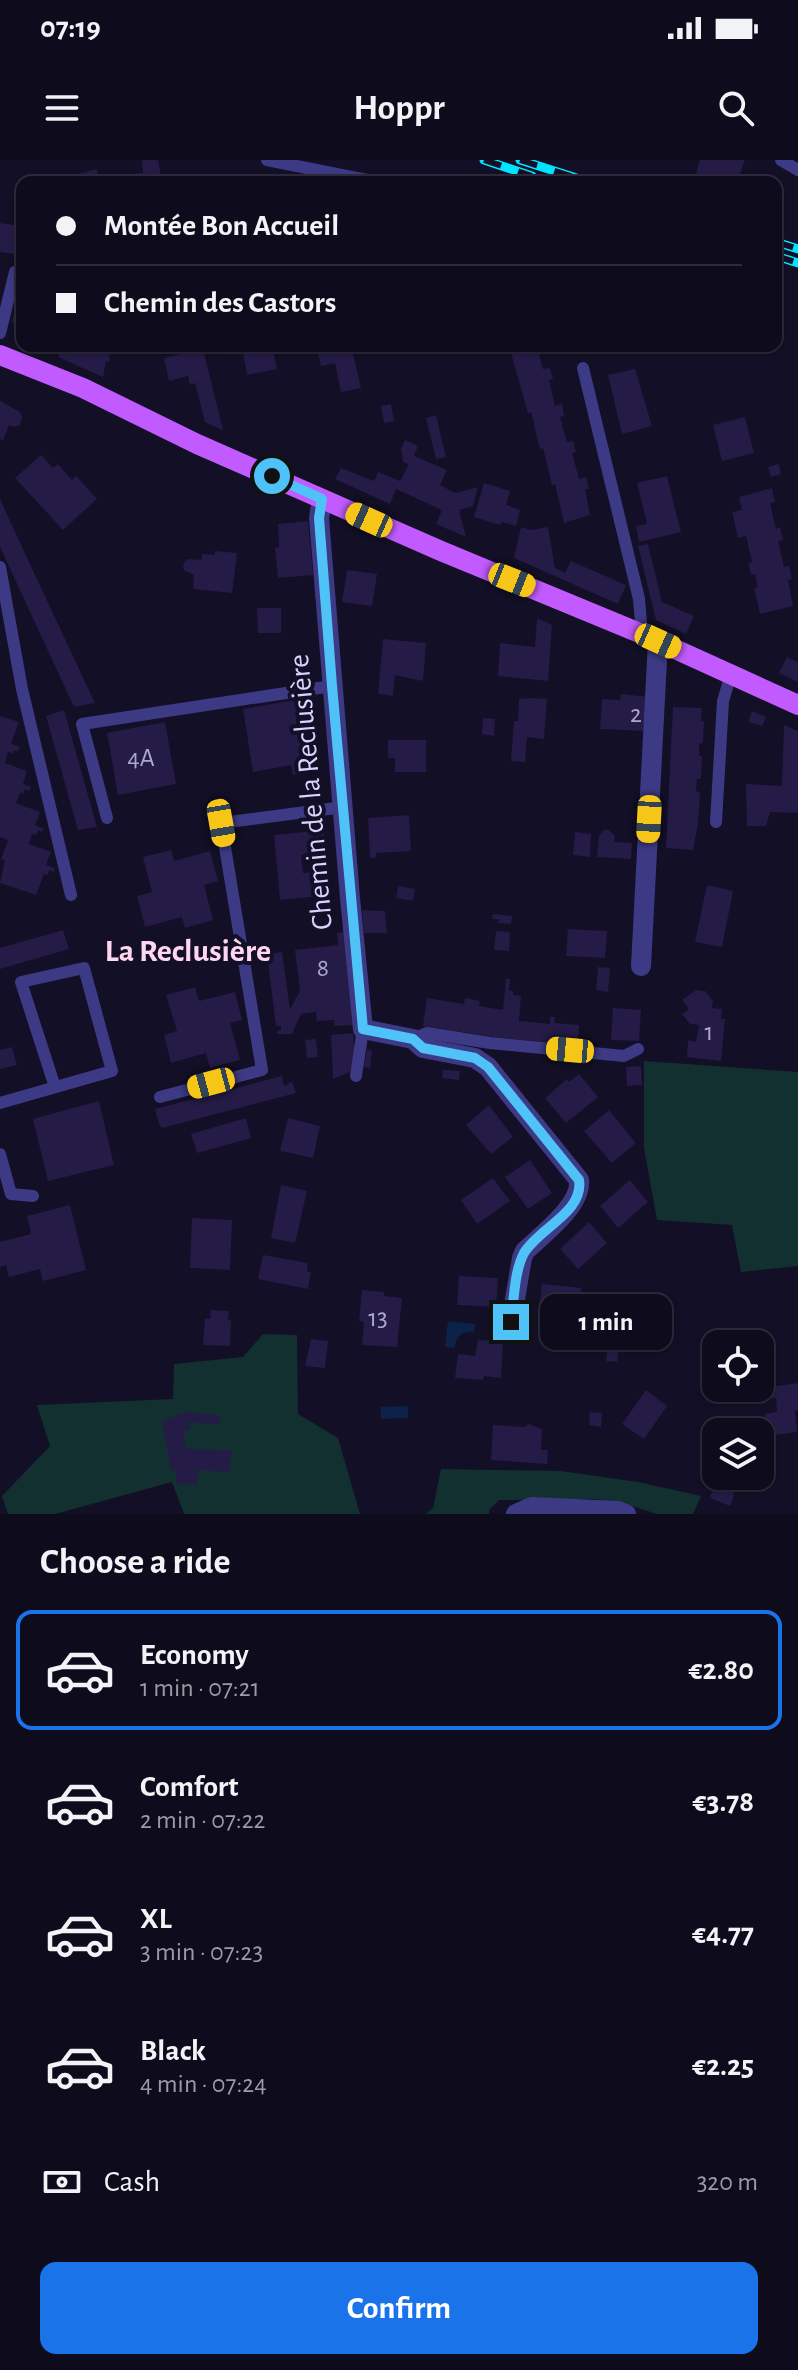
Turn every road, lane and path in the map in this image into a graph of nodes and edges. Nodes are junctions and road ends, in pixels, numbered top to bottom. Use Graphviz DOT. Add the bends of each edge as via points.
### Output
graph roads {
  1 [pos="267,160"];
  2 [pos="781,160"];
  3 [pos="796,170"];
  4 [pos="347,176"];
  5 [pos="15,272"];
  6 [pos="0,333"];
  7 [pos="0,355"];
  8 [pos="583,368"];
  9 [pos="322,499"];
  10 [pos="0,567"];
  11 [pos="6,626"];
  12 [pos="650,637"];
  13 [pos="731,674"];
  14 [pos="332,686"];
  15 [pos="798,705"];
  16 [pos="344,807"];
  17 [pos="107,818"];
  18 [pos="716,822"];
  19 [pos="71,895"];
  20 [pos="641,966"];
  21 [pos="363,1029"];
  22 [pos="413,1039"];
  23 [pos="638,1049"];
  24 [pos="356,1076"];
  25 [pos="55,1087"];
  26 [pos="160,1097"];
  27 [pos="0,1103"];
  28 [pos="0,1154"];
  29 [pos="33,1196"];
  30 [pos="511,1322"];
  31 [pos="516,1514"];
  32 [pos="626,1514"];
  1 -- 4 [label="lane"];
  2 -- 3 [label="lane"];
  5 -- 6 [label="lane"];
  7 -- 9 [label="main road"];
  8 -- 12 [label="lane"];
  9 -- 12 [label="main road"];
  9 -- 14 [label="street, Chemin de la Reclusière" via="319,518"];
  10 -- 11 [label="lane"];
  11 -- 19 [label="lane"];
  12 -- 13 [label="main road"];
  12 -- 20 [label="street"];
  13 -- 15 [label="main road"];
  13 -- 18 [label="lane" via="723,701"];
  14 -- 16 [label="street, Chemin de la Reclusière"];
  14 -- 17 [label="lane" via="82,724"];
  16 -- 21 [label="street, Chemin de la Reclusière"];
  16 -- 26 [label="lane" via="221,823 262,1070"];
  21 -- 22 [label="street"];
  21 -- 24 [label="lane"];
  22 -- 23 [label="lane" via="427,1033 624,1056"];
  22 -- 30 [label="street" via="423,1048 475,1058 488,1067 579,1180 575,1201 525,1251"];
  25 -- 25 [label="lane" via="112,1071 84,968 21,982"];
  25 -- 27 [label="lane"];
  28 -- 29 [label="lane" via="11,1194"];
  31 -- 32 [label="street" via="532,1507"];
}
